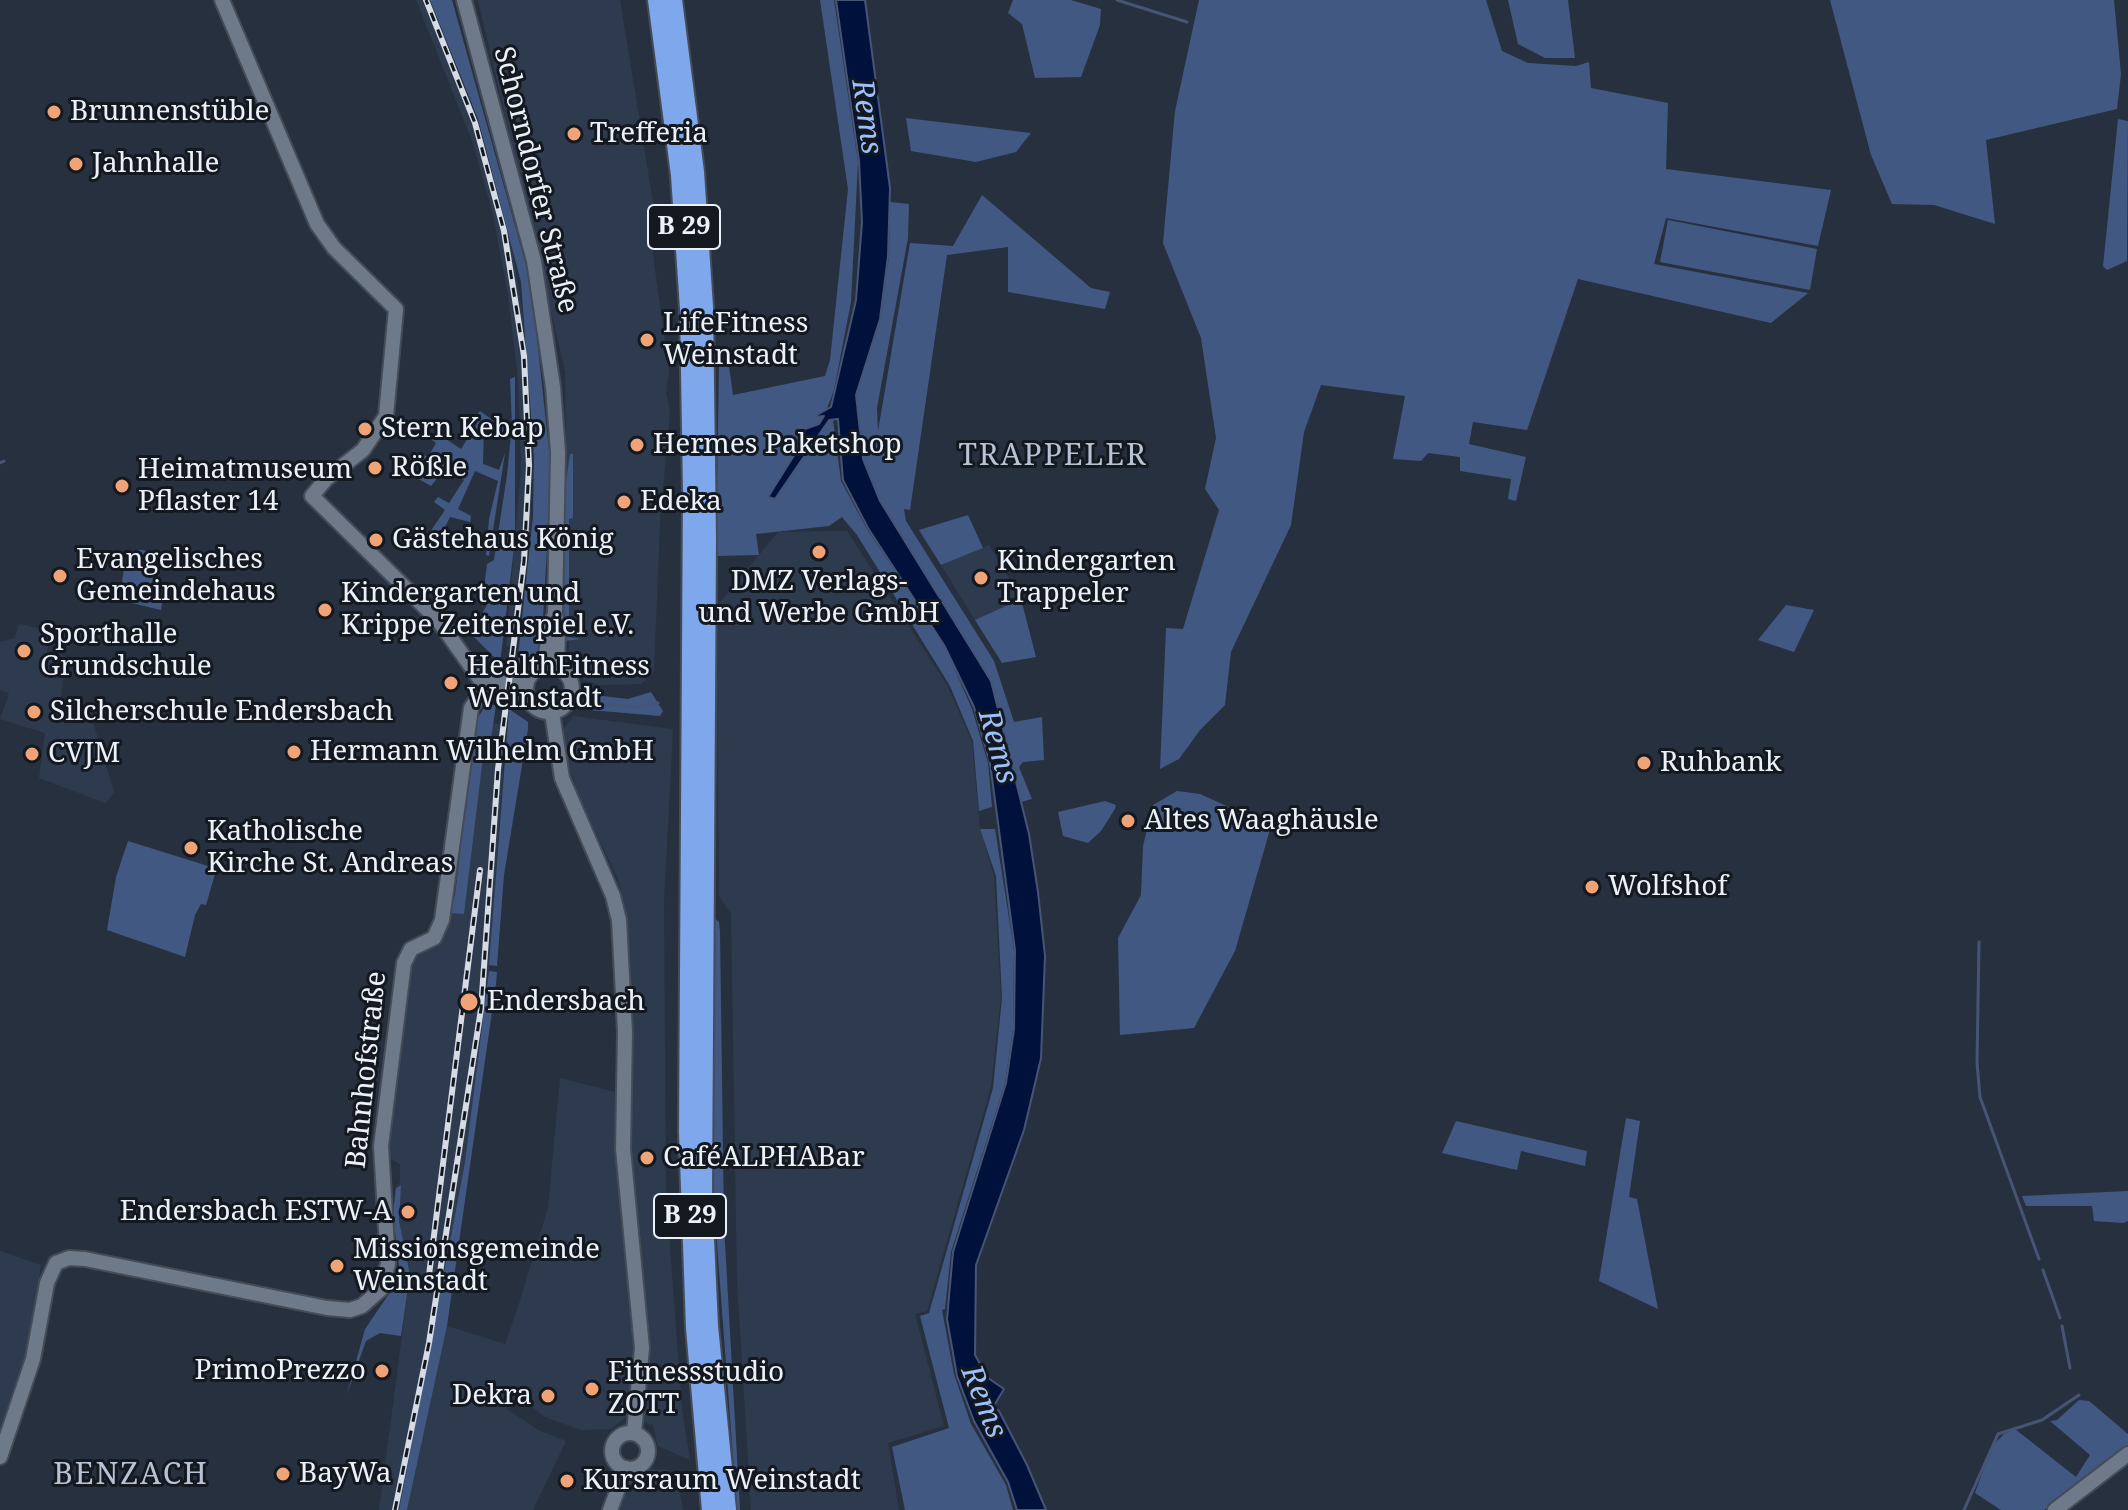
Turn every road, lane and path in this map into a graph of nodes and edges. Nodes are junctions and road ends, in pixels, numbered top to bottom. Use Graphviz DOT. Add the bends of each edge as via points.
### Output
graph roads {
  1 [pos="222,0"];
  2 [pos="464,0"];
  3 [pos="657,0"];
  4 [pos="673,0"];
  5 [pos="699,457"];
  6 [pos="550,667"];
  7 [pos="529,678"];
  8 [pos="484,685"];
  9 [pos="526,694"];
  10 [pos="547,712"];
  11 [pos="695,923"];
  12 [pos="634,1433"];
  13 [pos="2128,1454"];
  14 [pos="0,1457"];
  15 [pos="626,1468"];
  16 [pos="610,1510"];
  17 [pos="711,1510"];
  18 [pos="727,1510"];
  19 [pos="2055,1510"];
  1 -- 8 [label="street" via="317,224 396,309 386,416 363,450 312,496 438,620"];
  2 -- 6 [label="street, Schorndorfer Straße" via="534,261 543,316 558,452 558,628"];
  3 -- 5 [label="highway, B 29" via="685,235"];
  4 -- 5 [label="highway, B 29" via="700,233"];
  5 -- 11 [label="highway, B 29"];
  6 -- 7 [label="street"];
  6 -- 10 [label="street" via="568,675 572,695 565,707"];
  7 -- 8 [label="street" via="495,679"];
  7 -- 9 [label="street"];
  8 -- 9 [label="street"];
  8 -- 14 [label="street, Bahnhofstraße" via="468,722 439,931 411,949 404,963 381,1146 388,1264 381,1289 362,1306 327,1308 69,1258 53,1268 35,1351"];
  9 -- 10 [label="street" via="532,705"];
  10 -- 12 [label="street" via="557,765 619,920 625,1032 623,1149 642,1348"];
  11 -- 17 [label="highway, B 29" via="691,1251"];
  11 -- 18 [label="highway, B 29" via="705,1235"];
  12 -- 15 [label="street" via="624,1434 614,1445 616,1461"];
  12 -- 15 [label="street" via="644,1438 648,1455 637,1467"];
  13 -- 19 [label="street"];
  15 -- 16 [label="street"];
}
